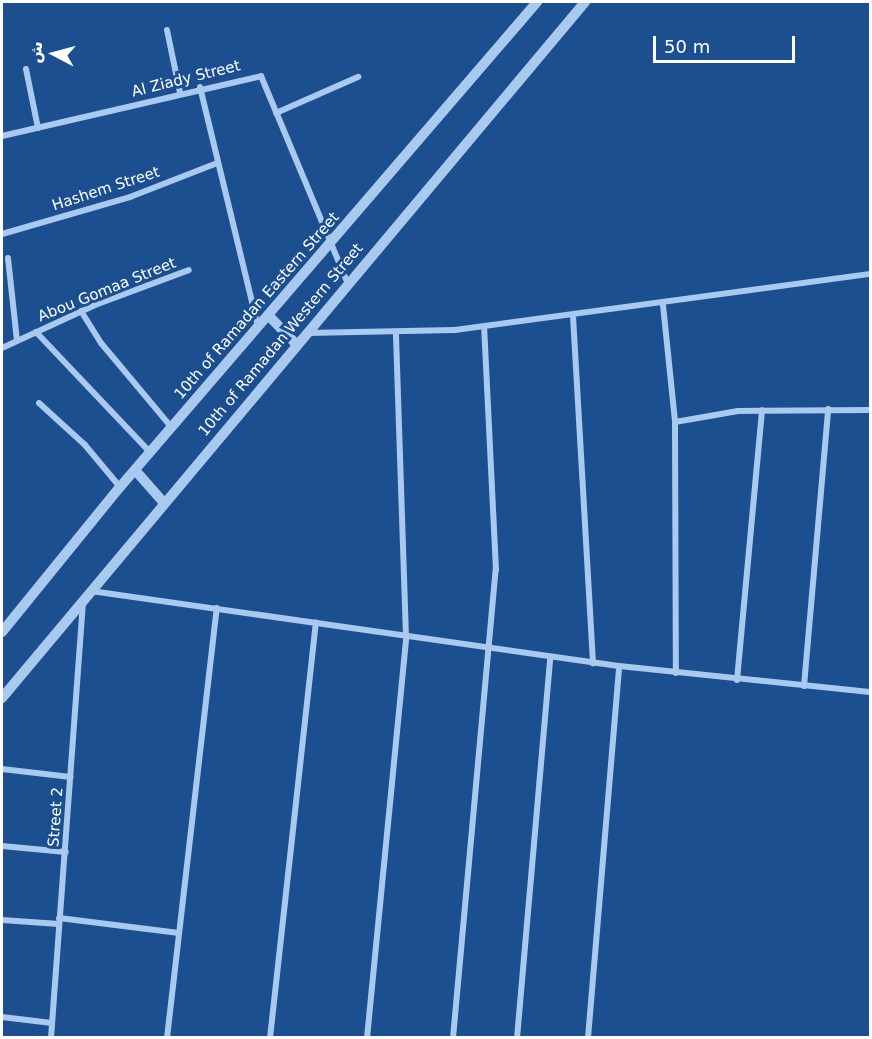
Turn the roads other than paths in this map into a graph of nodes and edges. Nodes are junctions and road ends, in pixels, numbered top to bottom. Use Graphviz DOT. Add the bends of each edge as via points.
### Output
graph roads {
  1 [pos="537,2"];
  2 [pos="585,2"];
  3 [pos="167,30"];
  4 [pos="26,69"];
  5 [pos="358,77"];
  6 [pos="200,87"];
  7 [pos="180,93"];
  8 [pos="276,112"];
  9 [pos="38,128"];
  10 [pos="2,136"];
  11 [pos="217,163"];
  12 [pos="2,234"];
  13 [pos="331,243"];
  14 [pos="8,258"];
  15 [pos="189,270"];
  16 [pos="870,274"];
  17 [pos="348,284"];
  18 [pos="663,305"];
  19 [pos="81,311"];
  20 [pos="269,316"];
  21 [pos="573,316"];
  22 [pos="484,327"];
  23 [pos="258,328"];
  24 [pos="36,332"];
  25 [pos="396,332"];
  26 [pos="306,333"];
  27 [pos="17,341"];
  28 [pos="296,344"];
  29 [pos="2,348"];
  30 [pos="39,403"];
  31 [pos="828,409"];
  32 [pos="762,410"];
  33 [pos="870,410"];
  34 [pos="675,422"];
  35 [pos="172,428"];
  36 [pos="151,453"];
  37 [pos="135,470"];
  38 [pos="120,487"];
  39 [pos="164,503"];
  40 [pos="87,595"];
  41 [pos="217,608"];
  42 [pos="316,623"];
  43 [pos="2,632"];
  44 [pos="406,637"];
  45 [pos="491,648"];
  46 [pos="550,657"];
  47 [pos="593,663"];
  48 [pos="619,666"];
  49 [pos="676,673"];
  50 [pos="737,680"];
  51 [pos="804,686"];
  52 [pos="870,692"];
  53 [pos="2,698"];
  54 [pos="2,769"];
  55 [pos="71,777"];
  56 [pos="2,846"];
  57 [pos="66,852"];
  58 [pos="2,920"];
  59 [pos="59,921"];
  60 [pos="179,933"];
  61 [pos="2,1017"];
  62 [pos="52,1023"];
  63 [pos="51,1038"];
  64 [pos="167,1038"];
  65 [pos="270,1038"];
  66 [pos="367,1038"];
  67 [pos="453,1038"];
  68 [pos="517,1038"];
  69 [pos="588,1038"];
  1 -- 13 [label="street, 10th of Ramadan Eastern Street"];
  2 -- 17 [label="street, 10th of Ramadan Western Street"];
  3 -- 7 [label="street"];
  4 -- 9 [label="street"];
  5 -- 8 [label="street"];
  6 -- 7 [label="street, Al Ziady Street"];
  6 -- 8 [label="street, Al Ziady Street" via="257,75 264,79"];
  6 -- 11 [label="street"];
  7 -- 9 [label="street, Al Ziady Street"];
  8 -- 13 [label="street, Al Ziady Street"];
  9 -- 10 [label="street, Al Ziady Street"];
  11 -- 12 [label="street, Hashem Street" via="130,197"];
  11 -- 23 [label="street"];
  13 -- 17 [label="street, Al Ziady Street"];
  13 -- 20 [label="street, 10th of Ramadan Eastern Street"];
  14 -- 27 [label="street"];
  15 -- 19 [label="street, Abou Gomaa Street"];
  16 -- 18 [label="street"];
  17 -- 26 [label="street, 10th of Ramadan Western Street"];
  18 -- 21 [label="street"];
  18 -- 34 [label="street"];
  19 -- 24 [label="street, Abou Gomaa Street"];
  19 -- 35 [label="street" via="101,343"];
  20 -- 23 [label="street, 10th of Ramadan Eastern Street"];
  20 -- 28 [label="street"];
  21 -- 22 [label="street"];
  21 -- 47 [label="street"];
  22 -- 25 [label="street"];
  22 -- 45 [label="street" via="496,570"];
  23 -- 35 [label="street, 10th of Ramadan Eastern Street"];
  24 -- 27 [label="street, Abou Gomaa Street"];
  24 -- 36 [label="street"];
  25 -- 26 [label="street"];
  25 -- 44 [label="street"];
  26 -- 28 [label="street, 10th of Ramadan Western Street"];
  27 -- 29 [label="street, Abou Gomaa Street"];
  28 -- 39 [label="street, 10th of Ramadan Western Street"];
  30 -- 38 [label="street" via="85,445"];
  31 -- 32 [label="street"];
  31 -- 33 [label="street"];
  31 -- 51 [label="street"];
  32 -- 34 [label="street"];
  32 -- 50 [label="street"];
  34 -- 49 [label="street"];
  35 -- 36 [label="street, 10th of Ramadan Eastern Street"];
  36 -- 37 [label="street, 10th of Ramadan Eastern Street"];
  37 -- 38 [label="street, 10th of Ramadan Eastern Street"];
  37 -- 39 [label="street"];
  38 -- 43 [label="street, 10th of Ramadan Eastern Street"];
  39 -- 40 [label="street, 10th of Ramadan Western Street"];
  40 -- 41 [label="street"];
  40 -- 53 [label="street, 10th of Ramadan Western Street"];
  40 -- 55 [label="street, Street 2"];
  41 -- 42 [label="street"];
  41 -- 60 [label="street"];
  42 -- 44 [label="street"];
  42 -- 65 [label="street"];
  44 -- 45 [label="street"];
  44 -- 66 [label="street"];
  45 -- 46 [label="street"];
  45 -- 67 [label="street"];
  46 -- 47 [label="street"];
  46 -- 68 [label="street"];
  47 -- 48 [label="street"];
  48 -- 49 [label="street"];
  48 -- 69 [label="street"];
  49 -- 50 [label="street"];
  50 -- 51 [label="street"];
  51 -- 52 [label="street"];
  54 -- 55 [label="street"];
  55 -- 57 [label="street, Street 2"];
  56 -- 57 [label="street"];
  57 -- 59 [label="street, Street 2"];
  58 -- 59 [label="street"];
  59 -- 60 [label="street"];
  59 -- 62 [label="street, Street 2"];
  60 -- 64 [label="street"];
  61 -- 62 [label="street"];
  62 -- 63 [label="street, Street 2"];
}
